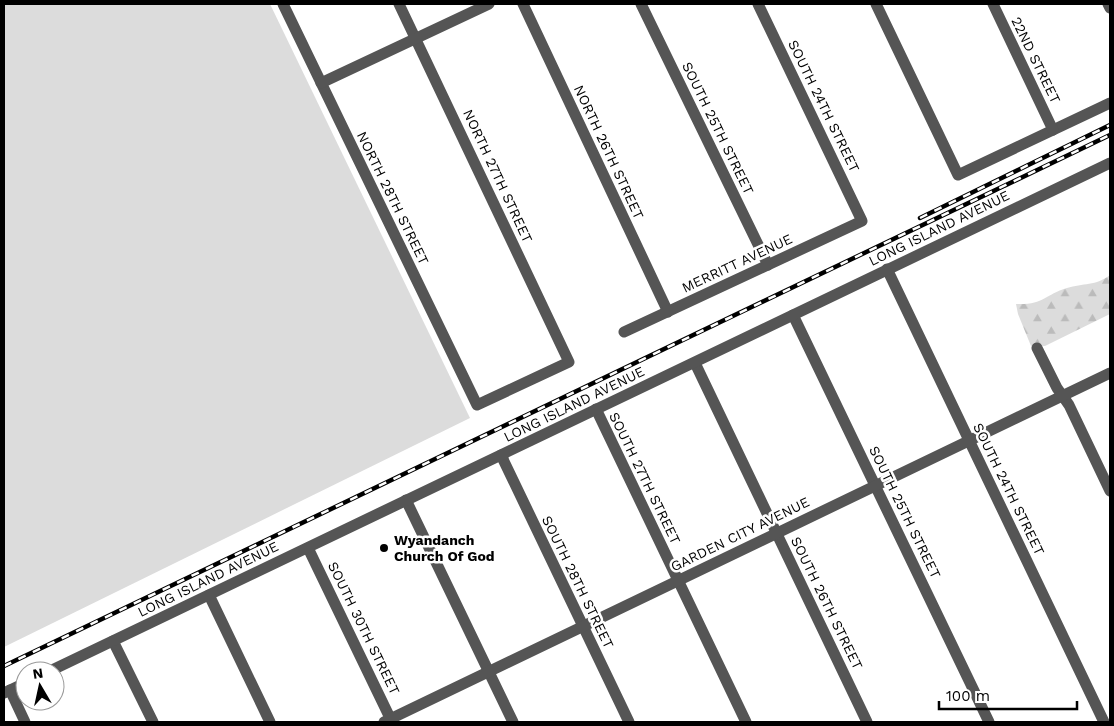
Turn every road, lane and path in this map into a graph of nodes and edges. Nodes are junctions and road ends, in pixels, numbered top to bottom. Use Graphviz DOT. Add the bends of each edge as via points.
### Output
graph roads {
  1 [pos="283,4"];
  2 [pos="399,4"];
  3 [pos="489,4"];
  4 [pos="523,4"];
  5 [pos="641,4"];
  6 [pos="758,4"];
  7 [pos="876,4"];
  8 [pos="993,4"];
  9 [pos="1108,4"];
  10 [pos="1110,8"];
  11 [pos="416,40"];
  12 [pos="321,83"];
  13 [pos="1110,103"];
  14 [pos="1053,130"];
  15 [pos="1110,163"];
  16 [pos="862,221"];
  17 [pos="768,265"];
  18 [pos="887,269"];
  19 [pos="668,312"];
  20 [pos="793,315"];
  21 [pos="624,332"];
  22 [pos="1037,348"];
  23 [pos="694,363"];
  24 [pos="1110,373"];
  25 [pos="1063,396"];
  26 [pos="477,405"];
  27 [pos="596,409"];
  28 [pos="969,440"];
  29 [pos="501,455"];
  30 [pos="875,486"];
  31 [pos="1110,491"];
  32 [pos="406,500"];
  33 [pos="776,533"];
  34 [pos="308,548"];
  35 [pos="678,581"];
  36 [pos="209,595"];
  37 [pos="583,626"];
  38 [pos="114,640"];
  39 [pos="65,664"];
  40 [pos="488,672"];
  41 [pos="7,691"];
  42 [pos="389,721"];
  43 [pos="25,722"];
  44 [pos="154,722"];
  45 [pos="270,722"];
  46 [pos="513,722"];
  47 [pos="629,722"];
  48 [pos="746,722"];
  49 [pos="868,722"];
  50 [pos="989,722"];
  51 [pos="1104,722"];
  1 -- 12 [label="street, NORTH 28TH STREET"];
  2 -- 11 [label="street, NORTH 27TH STREET"];
  3 -- 11 [label="street"];
  4 -- 19 [label="street, NORTH 26TH STREET"];
  5 -- 17 [label="street, SOUTH 25TH STREET"];
  6 -- 16 [label="street, SOUTH 24TH STREET"];
  7 -- 14 [label="street" via="958,175"];
  8 -- 14 [label="street, 22ND STREET"];
  9 -- 10 [label="street"];
  11 -- 12 [label="street"];
  11 -- 26 [label="street, NORTH 27TH STREET" via="570,362"];
  12 -- 26 [label="street, NORTH 28TH STREET"];
  13 -- 14 [label="street"];
  15 -- 18 [label="street, LONG ISLAND AVENUE"];
  16 -- 17 [label="street, MERRITT AVENUE"];
  17 -- 19 [label="street, MERRITT AVENUE"];
  18 -- 20 [label="street, LONG ISLAND AVENUE"];
  18 -- 28 [label="street, SOUTH 24TH STREET"];
  19 -- 21 [label="street, MERRITT AVENUE"];
  20 -- 23 [label="street, LONG ISLAND AVENUE"];
  20 -- 30 [label="street, SOUTH 25TH STREET"];
  22 -- 25 [label="street"];
  23 -- 27 [label="street, LONG ISLAND AVENUE"];
  23 -- 33 [label="street, SOUTH 26TH STREET"];
  24 -- 25 [label="street, GARDEN CITY AVENUE"];
  25 -- 28 [label="street, GARDEN CITY AVENUE"];
  25 -- 31 [label="street"];
  27 -- 29 [label="street, LONG ISLAND AVENUE"];
  27 -- 35 [label="street, SOUTH 27TH STREET"];
  28 -- 30 [label="street, GARDEN CITY AVENUE"];
  28 -- 51 [label="street, SOUTH 24TH STREET"];
  29 -- 32 [label="street, LONG ISLAND AVENUE"];
  29 -- 37 [label="street, SOUTH 28TH STREET"];
  30 -- 33 [label="street, GARDEN CITY AVENUE"];
  30 -- 50 [label="street, SOUTH 25TH STREET"];
  32 -- 34 [label="street, LONG ISLAND AVENUE"];
  32 -- 40 [label="street"];
  33 -- 35 [label="street, GARDEN CITY AVENUE"];
  33 -- 49 [label="street, SOUTH 26TH STREET"];
  34 -- 36 [label="street, LONG ISLAND AVENUE"];
  34 -- 42 [label="street, SOUTH 30TH STREET"];
  35 -- 37 [label="street, GARDEN CITY AVENUE"];
  35 -- 48 [label="street, SOUTH 27TH STREET"];
  36 -- 38 [label="street, LONG ISLAND AVENUE"];
  36 -- 45 [label="street"];
  37 -- 40 [label="street, GARDEN CITY AVENUE"];
  37 -- 47 [label="street, SOUTH 28TH STREET"];
  38 -- 39 [label="street, LONG ISLAND AVENUE"];
  38 -- 44 [label="street"];
  40 -- 42 [label="street, GARDEN CITY AVENUE"];
  40 -- 46 [label="street"];
  41 -- 43 [label="street"];
}
